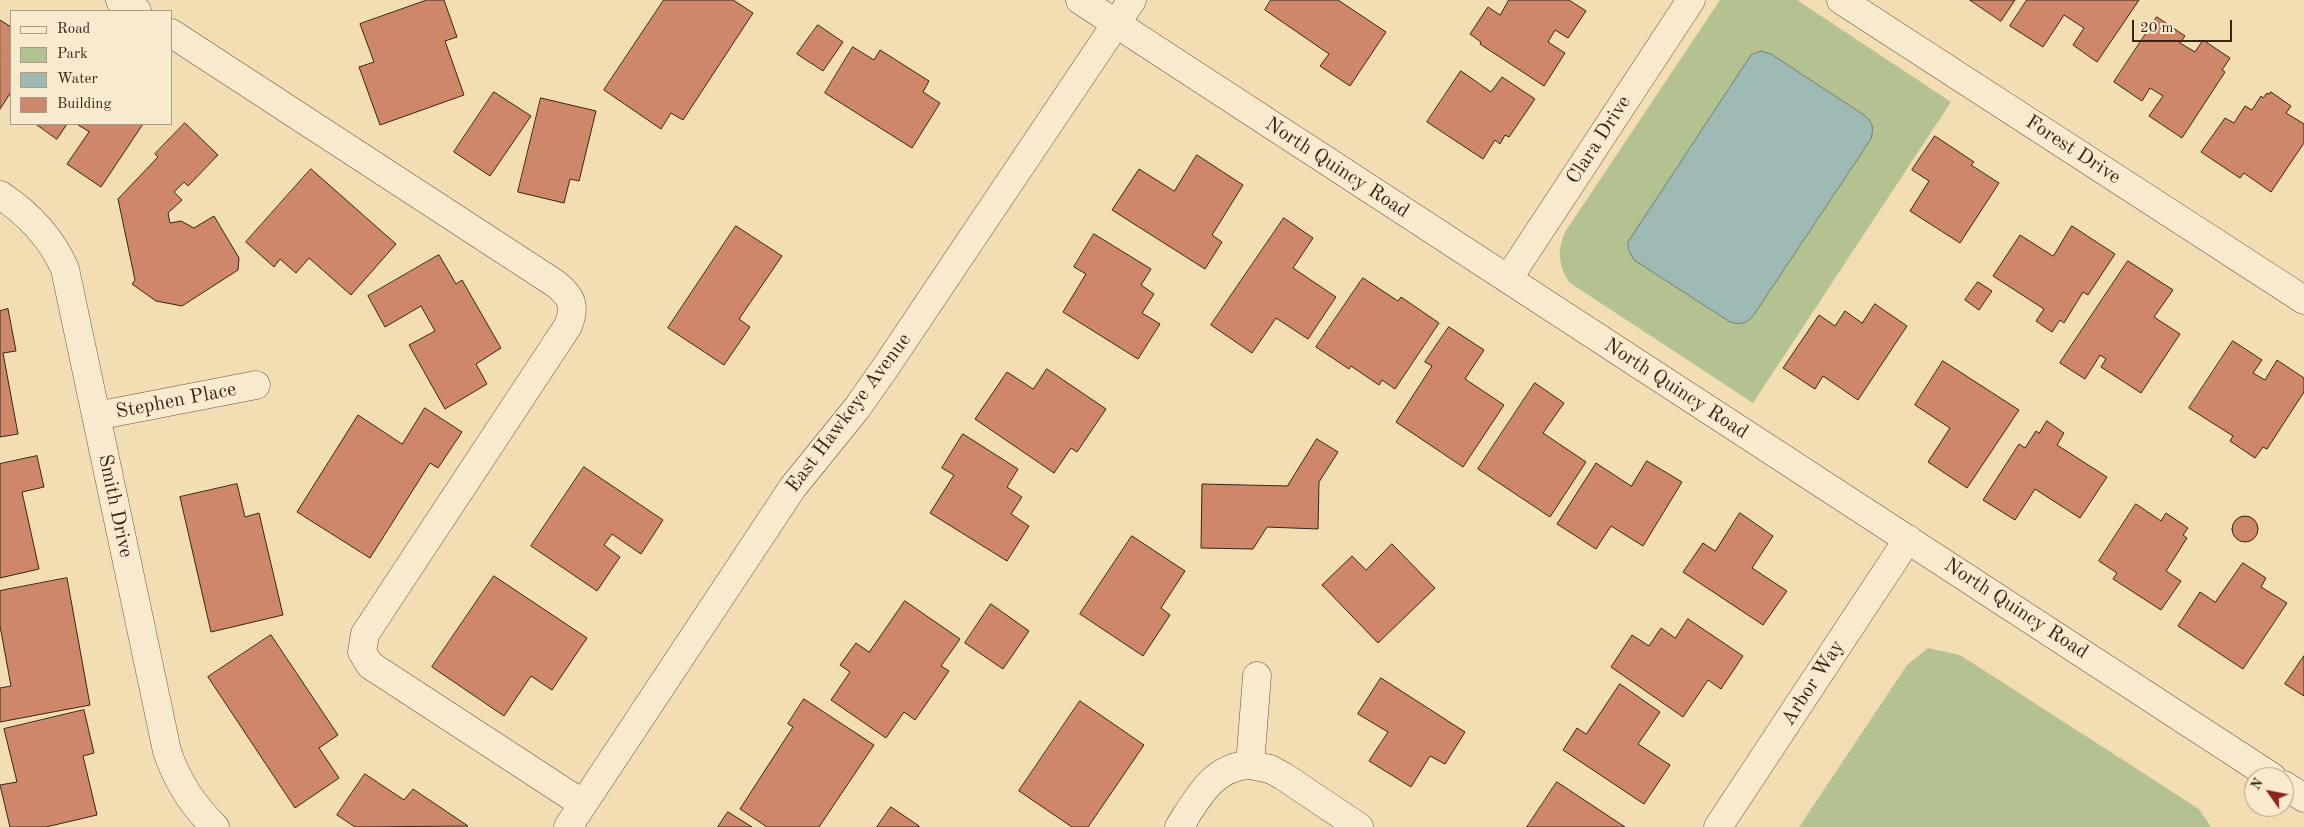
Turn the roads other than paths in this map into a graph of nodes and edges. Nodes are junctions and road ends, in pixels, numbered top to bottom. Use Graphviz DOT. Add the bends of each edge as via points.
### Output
graph roads {
  1 [pos="120,0"];
  2 [pos="1080,0"];
  3 [pos="1132,0"];
  4 [pos="1691,0"];
  5 [pos="1841,0"];
  6 [pos="135,10"];
  7 [pos="1116,23"];
  8 [pos="172,34"];
  9 [pos="0,195"];
  10 [pos="1508,279"];
  11 [pos="2304,300"];
  12 [pos="256,386"];
  13 [pos="96,416"];
  14 [pos="1908,539"];
  15 [pos="1257,676"];
  16 [pos="1250,765"];
  17 [pos="2257,767"];
  18 [pos="583,804"];
  19 [pos="215,827"];
  20 [pos="568,827"];
  21 [pos="1179,827"];
  22 [pos="1359,827"];
  23 [pos="1718,827"];
  1 -- 6 [label="street"];
  2 -- 7 [label="street, North Quincy Road"];
  3 -- 7 [label="street, East Hawkeye Avenue"];
  4 -- 10 [label="street, Clara Drive"];
  5 -- 11 [label="street, Forest Drive"];
  7 -- 10 [label="street, North Quincy Road"];
  7 -- 18 [label="street, East Hawkeye Avenue" via="885,368 793,487"];
  8 -- 18 [label="street" via="556,284 572,302 573,314 568,326 365,634 362,652 370,665"];
  9 -- 13 [label="street, Smith Drive" via="24,212 47,236 65,269"];
  10 -- 14 [label="street, North Quincy Road"];
  12 -- 13 [label="street, Stephen Place"];
  13 -- 19 [label="street, Smith Drive" via="167,750 182,787"];
  14 -- 17 [label="street, North Quincy Road"];
  14 -- 23 [label="street, Arbor Way"];
  15 -- 16 [label="street"];
  16 -- 21 [label="street" via="1227,769 1215,778"];
  16 -- 22 [label="street" via="1270,769"];
  18 -- 20 [label="street, East Hawkeye Avenue"];
}
